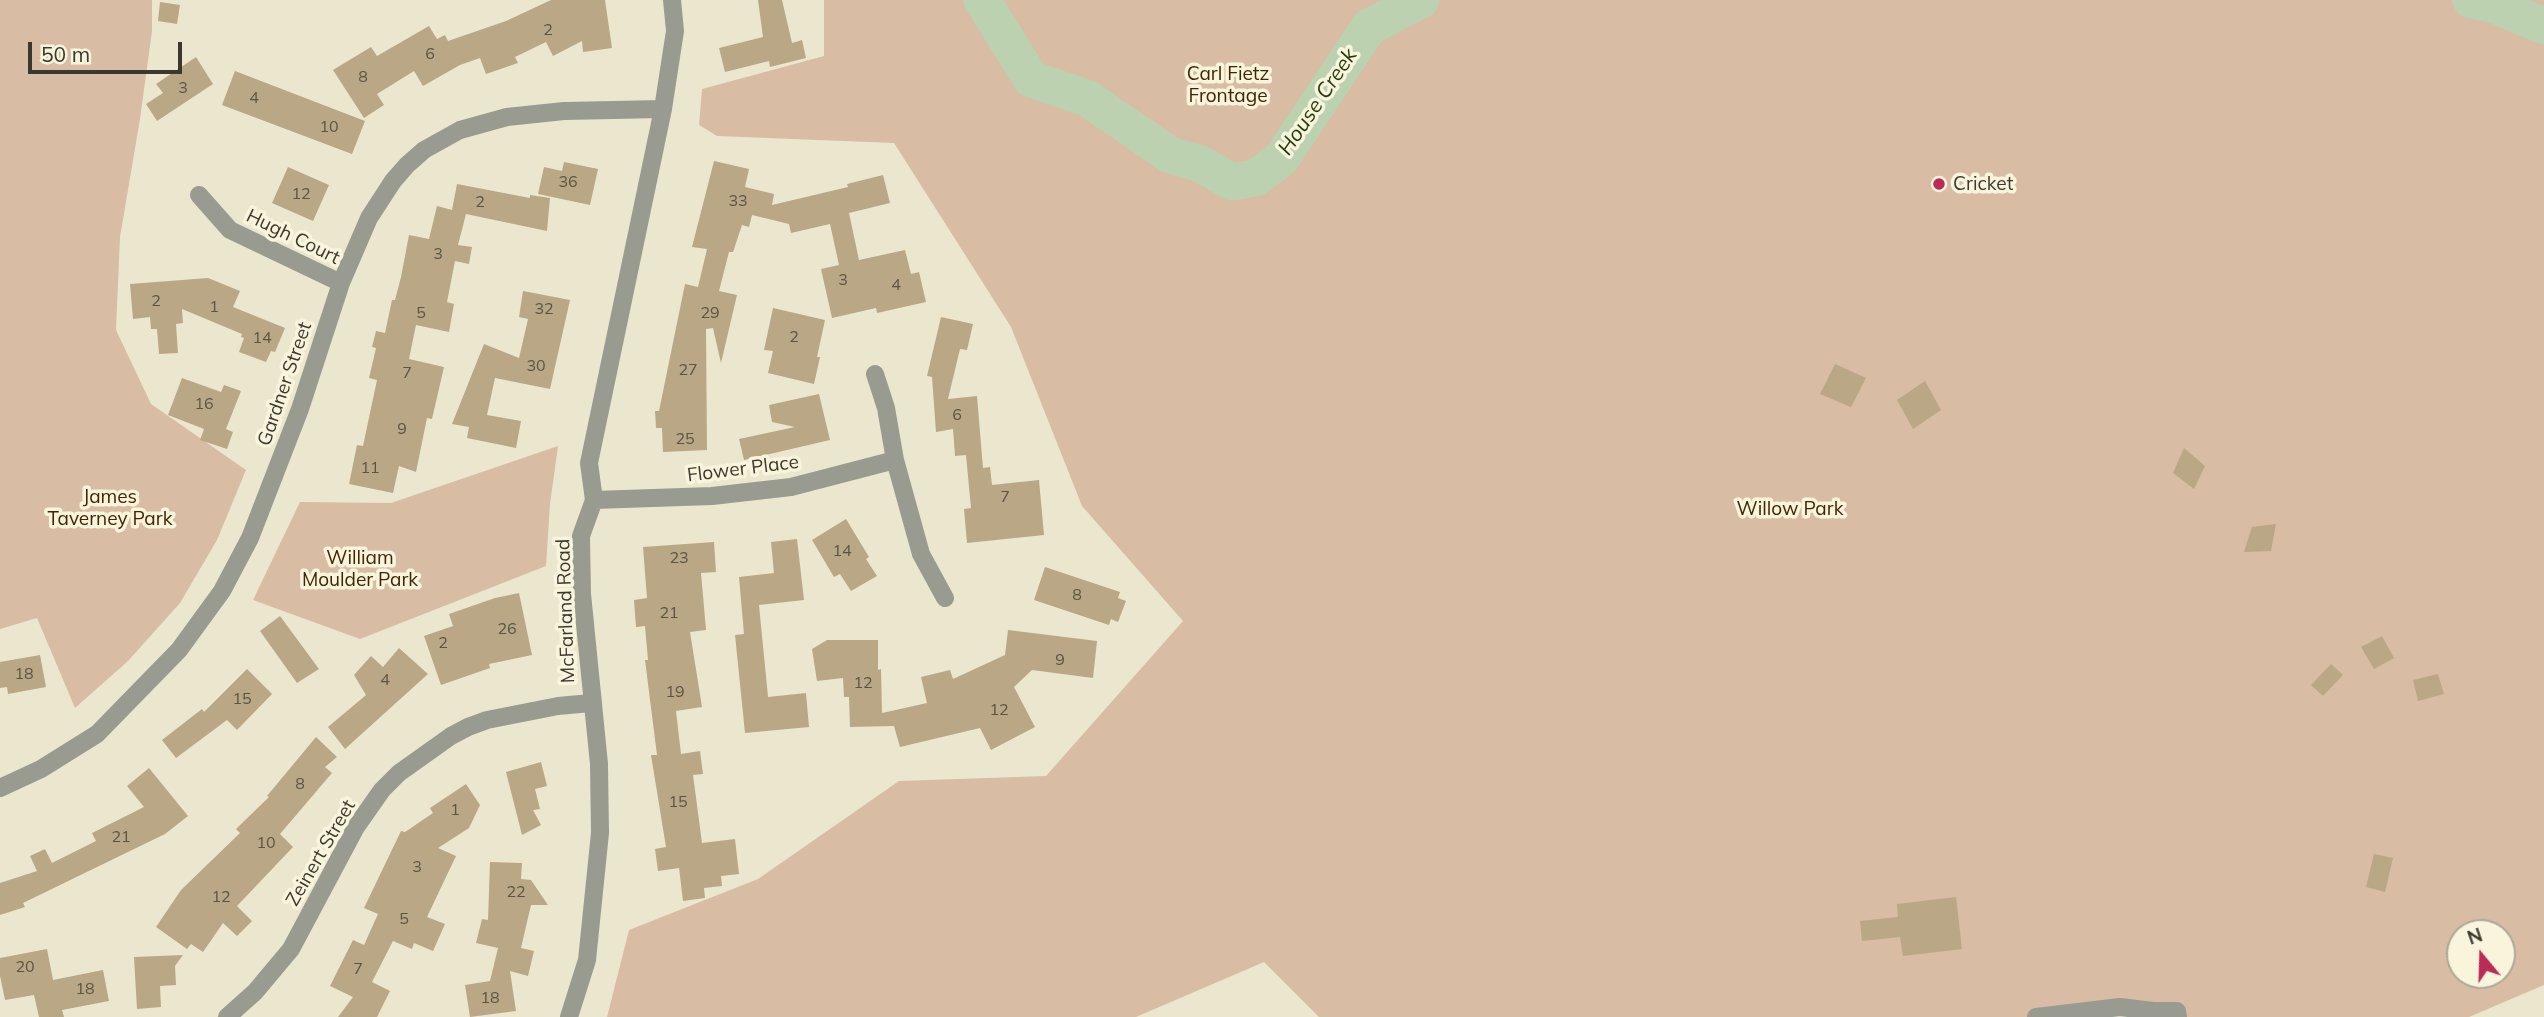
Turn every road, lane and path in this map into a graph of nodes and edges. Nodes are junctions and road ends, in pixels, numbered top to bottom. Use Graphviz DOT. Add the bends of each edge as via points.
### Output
graph roads {
  1 [pos="672,0"];
  2 [pos="663,109"];
  3 [pos="199,195"];
  4 [pos="341,283"];
  5 [pos="875,374"];
  6 [pos="895,460"];
  7 [pos="594,500"];
  8 [pos="946,598"];
  9 [pos="591,703"];
  10 [pos="0,788"];
  11 [pos="2178,1014"];
  12 [pos="227,1017"];
  13 [pos="569,1017"];
  14 [pos="2036,1017"];
  1 -- 2 [label="street, McFarland Road" via="675,31"];
  2 -- 4 [label="street, Gardner Street" via="507,117 441,139 424,149 393,181 369,218"];
  2 -- 7 [label="street, McFarland Road" via="589,463"];
  3 -- 4 [label="street, Hugh Court" via="230,230"];
  4 -- 10 [label="street, Gardner Street" via="300,409 250,538 222,592 179,650 97,734"];
  5 -- 6 [label="street"];
  6 -- 7 [label="street, Flower Place" via="791,486 712,496"];
  6 -- 8 [label="street" via="921,554"];
  7 -- 9 [label="street, McFarland Road" via="581,536"];
  9 -- 12 [label="street, Zeinert Street" via="487,720 451,736 399,773 356,827 291,949"];
  9 -- 13 [label="street, McFarland Road" via="599,764 600,833 587,960"];
  11 -- 14 [label="street" via="2120,1007"];
}
